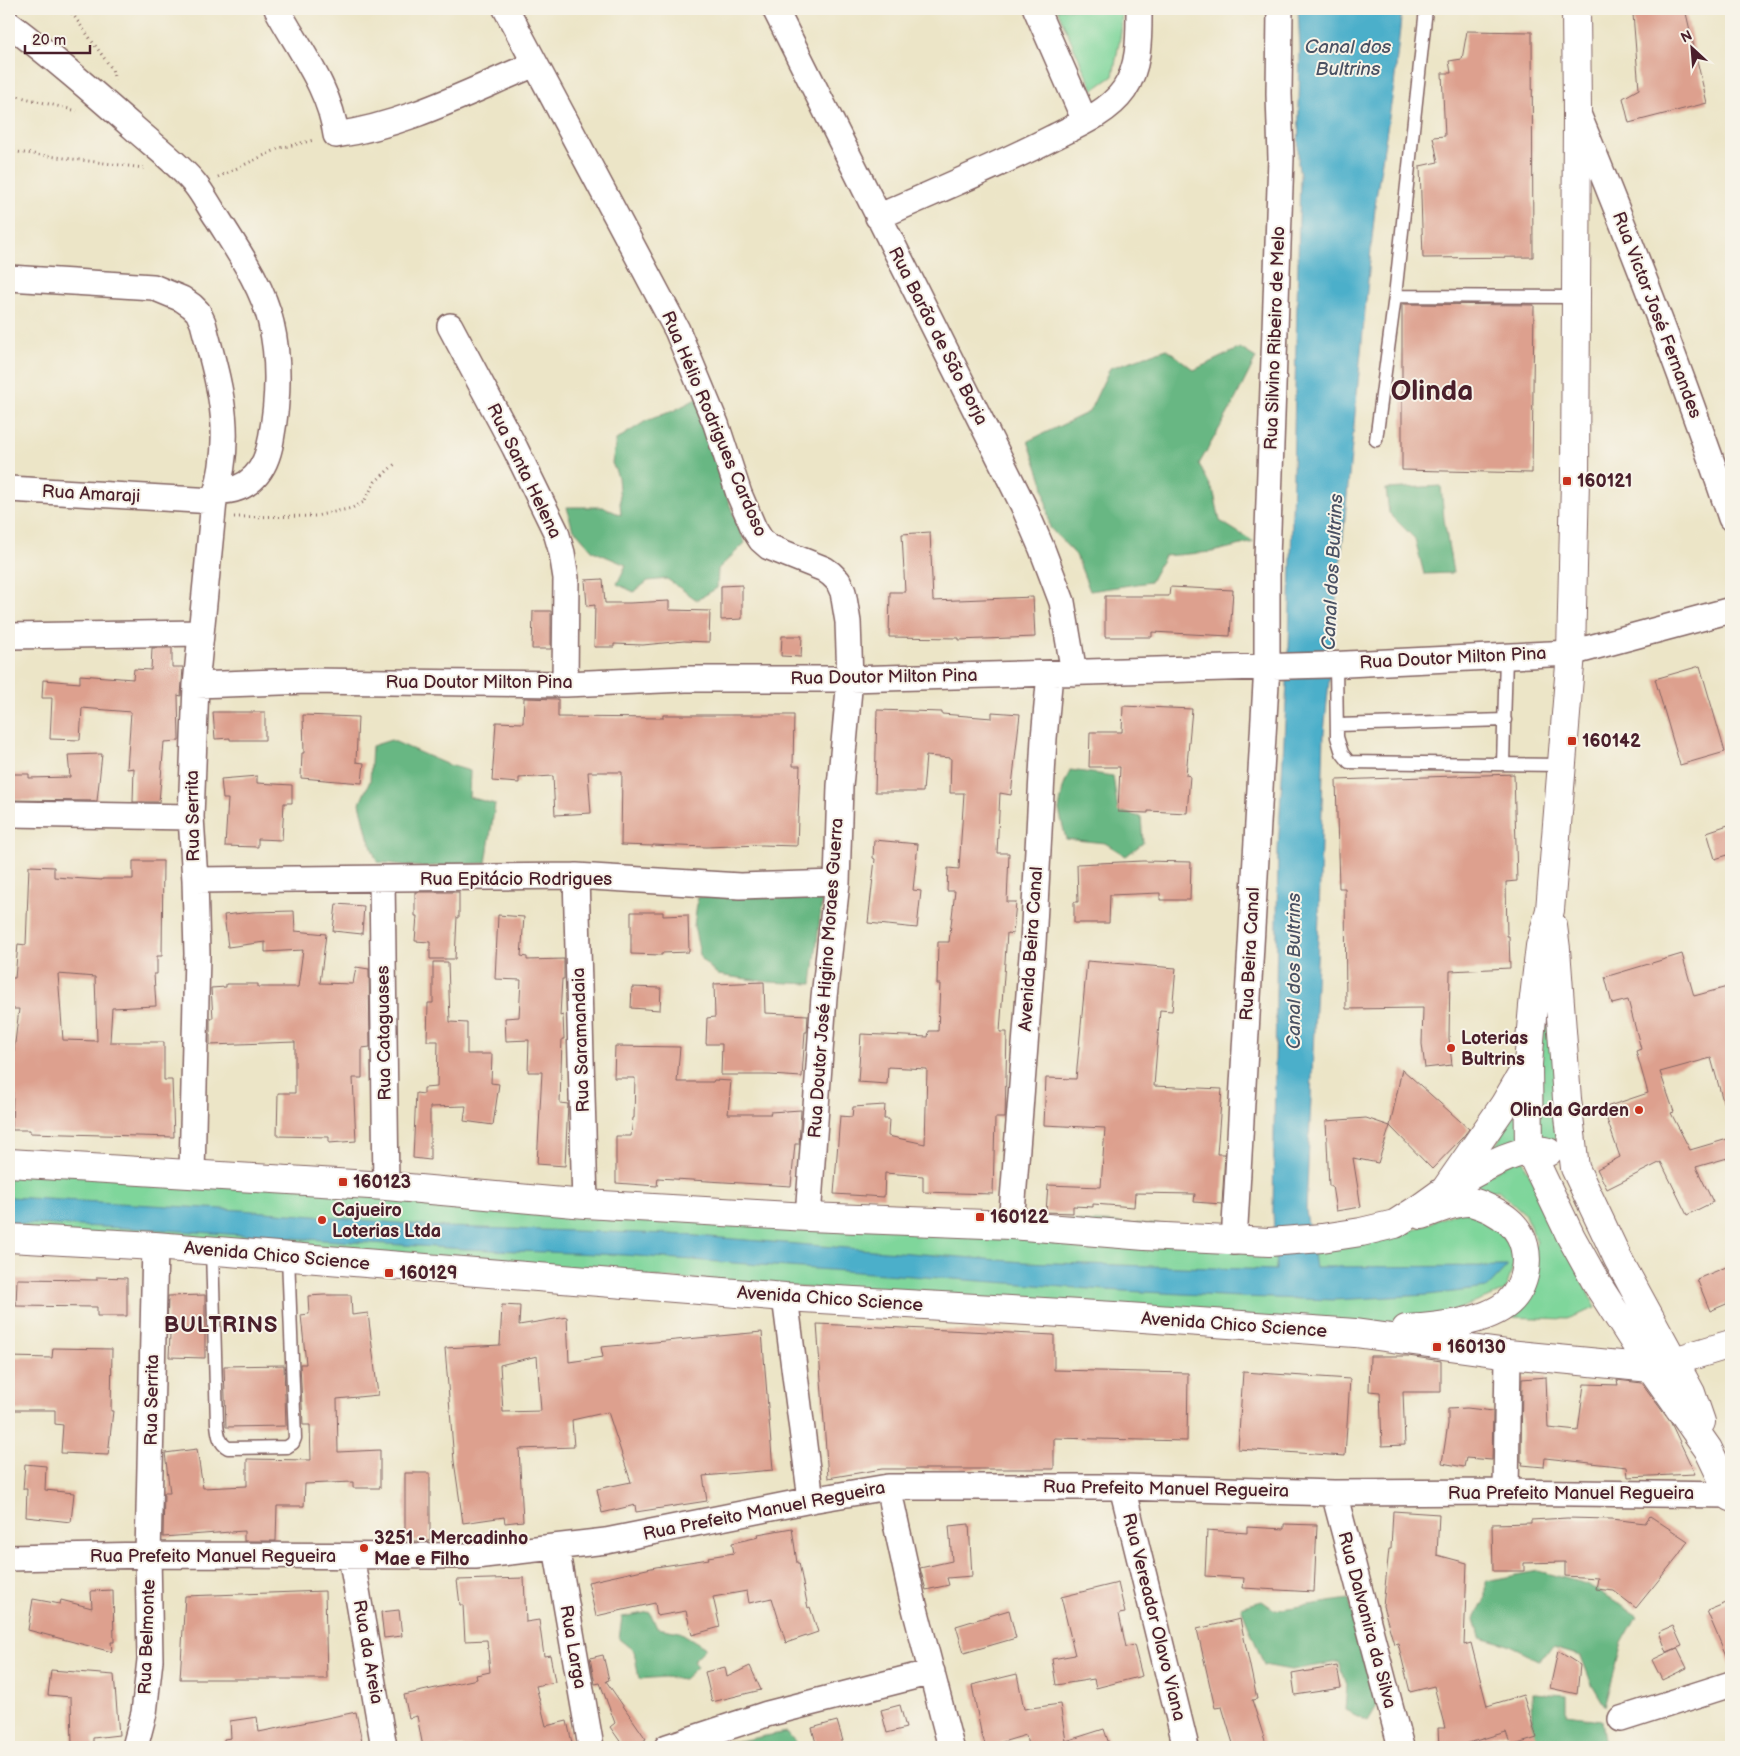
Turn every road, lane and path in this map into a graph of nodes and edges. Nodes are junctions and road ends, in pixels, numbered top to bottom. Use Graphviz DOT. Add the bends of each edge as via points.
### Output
graph roads {
  1 [pos="69,9"];
  2 [pos="277,9"];
  3 [pos="506,9"];
  4 [pos="775,9"];
  5 [pos="1036,9"];
  6 [pos="1139,9"];
  7 [pos="1280,9"];
  8 [pos="1426,9"];
  9 [pos="1576,9"];
  10 [pos="9,24"];
  11 [pos="534,64"];
  12 [pos="118,87"];
  13 [pos="9,94"];
  14 [pos="83,112"];
  15 [pos="1577,114"];
  16 [pos="1085,121"];
  17 [pos="336,135"];
  18 [pos="9,151"];
  19 [pos="146,168"];
  20 [pos="196,186"];
  21 [pos="878,217"];
  22 [pos="9,278"];
  23 [pos="1395,296"];
  24 [pos="1576,297"];
  25 [pos="450,326"];
  26 [pos="1376,440"];
  27 [pos="395,464"];
  28 [pos="9,490"];
  29 [pos="216,496"];
  30 [pos="1731,518"];
  31 [pos="1731,610"];
  32 [pos="201,633"];
  33 [pos="9,636"];
  34 [pos="1571,652"];
  35 [pos="1506,656"];
  36 [pos="1331,664"];
  37 [pos="1272,666"];
  38 [pos="1062,673"];
  39 [pos="850,679"];
  40 [pos="565,684"];
  41 [pos="196,685"];
  42 [pos="1505,720"];
  43 [pos="1337,725"];
  44 [pos="1503,764"];
  45 [pos="1562,765"];
  46 [pos="9,814"];
  47 [pos="190,817"];
  48 [pos="576,876"];
  49 [pos="382,879"];
  50 [pos="195,880"];
  51 [pos="837,883"];
  52 [pos="1550,910"];
  53 [pos="1528,1064"];
  54 [pos="1530,1149"];
  55 [pos="9,1163"];
  56 [pos="1575,1168"];
  57 [pos="192,1174"];
  58 [pos="386,1186"];
  59 [pos="1444,1190"];
  60 [pos="585,1204"];
  61 [pos="808,1217"];
  62 [pos="1011,1224"];
  63 [pos="1395,1224"];
  64 [pos="9,1238"];
  65 [pos="1234,1242"];
  66 [pos="155,1246"];
  67 [pos="212,1250"];
  68 [pos="288,1256"];
  69 [pos="785,1297"];
  70 [pos="1355,1333"];
  71 [pos="1731,1344"];
  72 [pos="1508,1354"];
  73 [pos="1662,1365"];
  74 [pos="888,1487"];
  75 [pos="1122,1487"];
  76 [pos="1506,1492"];
  77 [pos="1334,1493"];
  78 [pos="1731,1496"];
  79 [pos="810,1500"];
  80 [pos="556,1547"];
  81 [pos="148,1555"];
  82 [pos="351,1556"];
  83 [pos="9,1558"];
  84 [pos="932,1672"];
  85 [pos="1731,1684"];
  86 [pos="1621,1719"];
  87 [pos="135,1747"];
  88 [pos="384,1747"];
  89 [pos="591,1747"];
  90 [pos="667,1747"];
  91 [pos="951,1747"];
  92 [pos="1186,1747"];
  93 [pos="1400,1747"];
  1 -- 12 [label="path" via="112,69"];
  2 -- 17 [label="street" via="317,78 331,109"];
  3 -- 11 [label="street, Rua Hélio Rodrigues Cardoso"];
  4 -- 21 [label="street, Rua Barão de São Borja"];
  5 -- 16 [label="street"];
  6 -- 16 [label="street" via="1139,46 1129,80 1114,101"];
  7 -- 37 [label="street, Rua Silvino Ribeiro de Melo" via="1280,176 1268,548"];
  8 -- 23 [label="lane"];
  9 -- 15 [label="main road"];
  10 -- 20 [label="street" via="123,117"];
  11 -- 17 [label="street" via="415,114 373,128"];
  11 -- 39 [label="street, Rua Hélio Rodrigues Cardoso" via="677,330 756,534 769,547 824,569 838,581 846,605"];
  13 -- 14 [label="path"];
  15 -- 24 [label="main road"];
  15 -- 30 [label="street, Rua Victor José Fernandes" via="1624,225"];
  16 -- 21 [label="street"];
  17 -- 20 [label="path" via="280,148"];
  18 -- 19 [label="path"];
  20 -- 29 [label="street" via="243,259 264,301 271,321 276,363 276,417 266,460 246,485"];
  21 -- 38 [label="street, Rua Barão de São Borja" via="1038,540 1062,602"];
  22 -- 29 [label="street, Rua Serrita" via="153,288 182,299 198,312 222,393 225,436 223,469"];
  23 -- 24 [label="lane"];
  23 -- 26 [label="lane"];
  24 -- 34 [label="main road"];
  25 -- 40 [label="street, Rua Santa Helena" via="556,532 566,578"];
  27 -- 29 [label="path" via="375,482 364,502 316,516 234,517"];
  28 -- 29 [label="street, Rua Amaraji" via="172,498"];
  29 -- 32 [label="street, Rua Serrita"];
  31 -- 34 [label="street, Rua Doutor Milton Pina"];
  32 -- 33 [label="street"];
  32 -- 41 [label="street, Rua Serrita"];
  34 -- 35 [label="street, Rua Doutor Milton Pina"];
  34 -- 45 [label="main road"];
  35 -- 36 [label="street, Rua Doutor Milton Pina"];
  35 -- 42 [label="lane"];
  36 -- 37 [label="street, Rua Doutor Milton Pina"];
  36 -- 43 [label="lane"];
  37 -- 38 [label="street, Rua Doutor Milton Pina"];
  37 -- 65 [label="street, Rua Beira Canal"];
  38 -- 39 [label="street, Rua Doutor Milton Pina"];
  38 -- 62 [label="street, Avenida Beira Canal" via="1044,738 1033,943"];
  39 -- 40 [label="street, Rua Doutor Milton Pina" via="686,679"];
  39 -- 51 [label="street, Rua Doutor José Higino Moraes Guerra" via="840,786"];
  40 -- 41 [label="street, Rua Doutor Milton Pina" via="307,681"];
  41 -- 47 [label="street, Rua Serrita"];
  42 -- 43 [label="lane"];
  42 -- 44 [label="lane"];
  43 -- 44 [label="lane" via="1337,737 1349,762"];
  44 -- 45 [label="lane"];
  45 -- 52 [label="main road"];
  46 -- 47 [label="street"];
  47 -- 50 [label="street, Rua Serrita"];
  48 -- 49 [label="street, Rua Epitácio Rodrigues"];
  48 -- 51 [label="street, Rua Epitácio Rodrigues" via="740,886"];
  48 -- 60 [label="street, Rua Saramandaia"];
  49 -- 50 [label="street, Rua Epitácio Rodrigues"];
  49 -- 58 [label="street, Rua Cataguases"];
  50 -- 57 [label="street, Rua Serrita"];
  51 -- 61 [label="street, Rua Doutor José Higino Moraes Guerra" via="824,996"];
  52 -- 53 [label="main road" via="1535,978"];
  52 -- 56 [label="main road"];
  53 -- 54 [label="main road"];
  53 -- 59 [label="main road" via="1516,1087"];
  54 -- 56 [label="main road" via="1554,1154"];
  54 -- 59 [label="main road"];
  54 -- 73 [label="main road" via="1571,1236 1620,1322"];
  55 -- 57 [label="main road"];
  56 -- 73 [label="main road"];
  57 -- 58 [label="main road"];
  58 -- 60 [label="main road"];
  59 -- 63 [label="main road"];
  60 -- 61 [label="main road"];
  61 -- 62 [label="main road"];
  62 -- 65 [label="main road"];
  63 -- 65 [label="main road" via="1312,1239"];
  63 -- 70 [label="main road" via="1458,1203 1481,1205 1503,1216 1520,1234 1526,1259 1521,1285 1508,1302 1496,1310 1461,1322"];
  64 -- 66 [label="main road, Avenida Chico Science"];
  66 -- 67 [label="main road, Avenida Chico Science"];
  66 -- 81 [label="street, Rua Serrita"];
  67 -- 68 [label="main road, Avenida Chico Science"];
  67 -- 68 [label="lane" via="217,1424 218,1436 228,1448 287,1447 295,1438"];
  68 -- 69 [label="main road, Avenida Chico Science"];
  69 -- 70 [label="main road, Avenida Chico Science"];
  69 -- 79 [label="street"];
  70 -- 72 [label="main road, Avenida Chico Science"];
  71 -- 73 [label="main road"];
  72 -- 73 [label="main road, Avenida Chico Science"];
  72 -- 76 [label="street"];
  73 -- 78 [label="main road" via="1696,1407 1708,1449"];
  74 -- 75 [label="street, Rua Prefeito Manuel Regueira"];
  74 -- 79 [label="street, Rua Prefeito Manuel Regueira"];
  74 -- 84 [label="street"];
  75 -- 77 [label="street, Rua Prefeito Manuel Regueira"];
  75 -- 92 [label="street, Rua Vereador Olavo Viana"];
  76 -- 77 [label="street, Rua Prefeito Manuel Regueira"];
  76 -- 78 [label="street, Rua Prefeito Manuel Regueira"];
  77 -- 93 [label="street, Rua Dalvanira da Silva"];
  79 -- 80 [label="street, Rua Prefeito Manuel Regueira" via="606,1541"];
  80 -- 82 [label="street, Rua Prefeito Manuel Regueira" via="474,1556"];
  80 -- 89 [label="street, Rua Larga"];
  81 -- 82 [label="street, Rua Prefeito Manuel Regueira"];
  81 -- 83 [label="street, Rua Prefeito Manuel Regueira"];
  81 -- 87 [label="street, Rua Belmonte" via="150,1660 144,1713"];
  82 -- 88 [label="street, Rua da Areia"];
  84 -- 90 [label="street" via="767,1714"];
  84 -- 91 [label="street"];
  85 -- 86 [label="street"];
}
